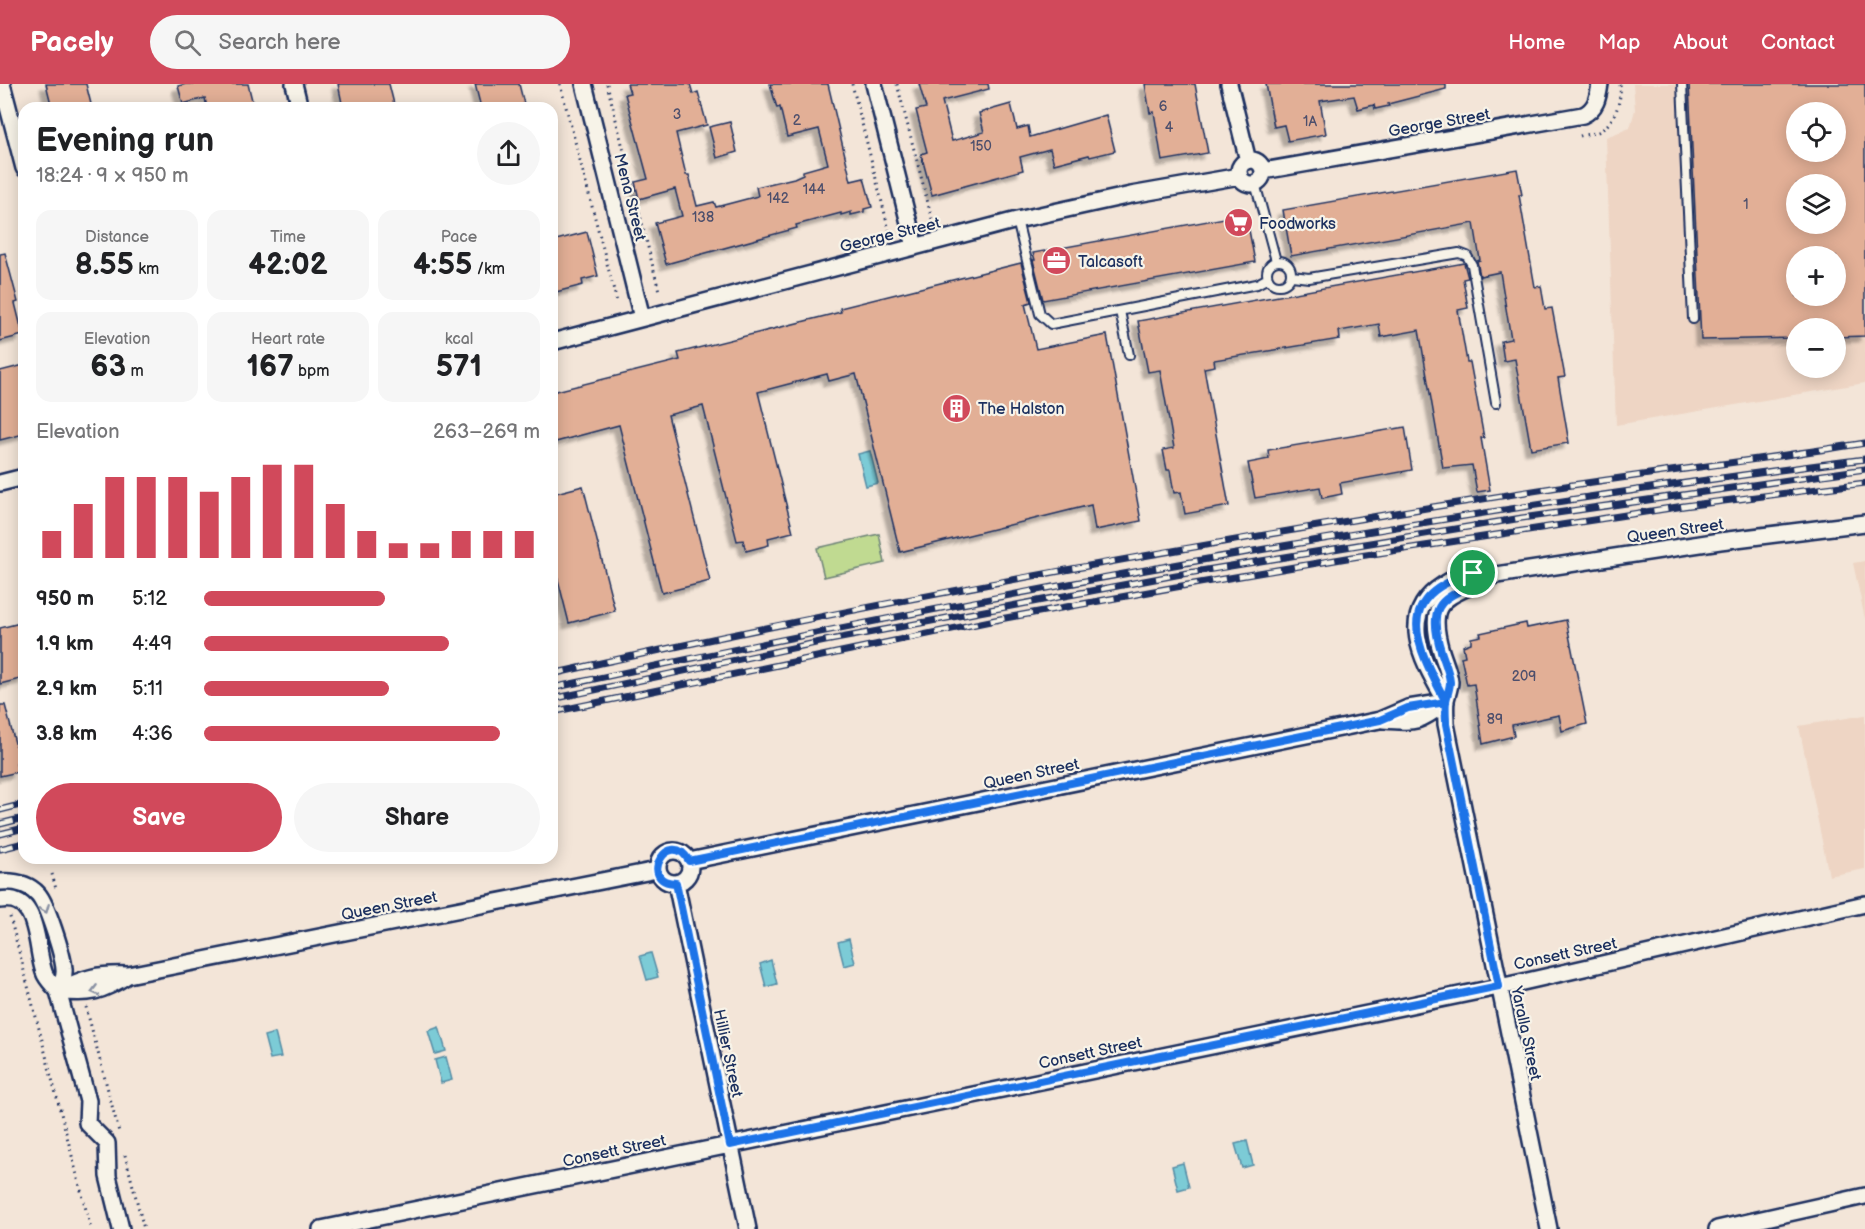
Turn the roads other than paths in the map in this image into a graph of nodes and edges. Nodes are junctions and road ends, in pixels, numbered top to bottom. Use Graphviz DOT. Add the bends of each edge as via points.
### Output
graph roads {
  1 [pos="2,84"];
  2 [pos="294,84"];
  3 [pos="584,84"];
  4 [pos="874,84"];
  5 [pos="1229,84"];
  6 [pos="1600,84"];
  7 [pos="1682,84"];
  8 [pos="298,102"];
  9 [pos="18,145"];
  10 [pos="1248,161"];
  11 [pos="1240,176"];
  12 [pos="1259,177"];
  13 [pos="1017,220"];
  14 [pos="915,247"];
  15 [pos="1276,261"];
  16 [pos="1292,276"];
  17 [pos="1268,278"];
  18 [pos="1120,311"];
  19 [pos="642,318"];
  20 [pos="1693,319"];
  21 [pos="558,340"];
  22 [pos="1129,356"];
  23 [pos="1496,403"];
  24 [pos="18,478"];
  25 [pos="0,483"];
  26 [pos="1865,523"];
  27 [pos="1446,702"];
  28 [pos="689,861"];
  29 [pos="657,870"];
  30 [pos="0,882"];
  31 [pos="676,883"];
  32 [pos="1865,904"];
  33 [pos="2,908"];
  34 [pos="1499,986"];
  35 [pos="58,991"];
  36 [pos="730,1145"];
  37 [pos="1865,1196"];
  38 [pos="121,1229"];
  39 [pos="321,1229"];
  40 [pos="748,1229"];
  41 [pos="1549,1229"];
  42 [pos="1716,1229"];
  1 -- 9 [label="street"];
  2 -- 8 [label="street"];
  3 -- 19 [label="street, Mena Street"];
  4 -- 14 [label="street"];
  5 -- 10 [label="street"];
  6 -- 12 [label="street, George Street" via="1592,111 1582,115"];
  7 -- 20 [label="lane"];
  10 -- 11 [label="street" via="1240,167"];
  10 -- 12 [label="street" via="1257,162"];
  11 -- 12 [label="street" via="1246,183"];
  11 -- 13 [label="street, George Street"];
  12 -- 15 [label="lane"];
  13 -- 14 [label="street, George Street"];
  13 -- 18 [label="lane" via="1040,314 1051,324"];
  14 -- 19 [label="street, George Street"];
  15 -- 16 [label="lane" via="1288,264"];
  15 -- 17 [label="lane" via="1268,269"];
  16 -- 17 [label="lane" via="1280,286"];
  16 -- 23 [label="lane" via="1309,278 1459,253 1467,256 1472,265"];
  17 -- 18 [label="lane" via="1257,284"];
  18 -- 22 [label="lane"];
  19 -- 21 [label="street, George Street"];
  24 -- 25 [label="street"];
  26 -- 27 [label="street, Queen Street" via="1455,578 1426,597 1418,612 1416,628 1424,658"];
  27 -- 28 [label="street, Queen Street" via="1424,719 1410,722 1380,720"];
  27 -- 34 [label="street, Yaralla Street" via="1446,724"];
  28 -- 29 [label="street" via="672,850 659,859"];
  28 -- 31 [label="street" via="688,875"];
  29 -- 31 [label="street" via="662,879"];
  29 -- 35 [label="street, Queen Street" via="128,975 105,974 79,980"];
  30 -- 35 [label="street, one-way" via="15,881 28,886 46,906 65,971"];
  31 -- 36 [label="street, Hillier Street"];
  32 -- 34 [label="street, Consett Street"];
  33 -- 35 [label="street" via="12,899 26,907 44,975"];
  34 -- 36 [label="street, Consett Street"];
  34 -- 41 [label="street, Yaralla Street"];
  35 -- 38 [label="street" via="88,1101 87,1123 107,1143 108,1176"];
  36 -- 39 [label="street, Consett Street"];
  36 -- 40 [label="street, Hillier Street"];
  37 -- 42 [label="street"];
}
